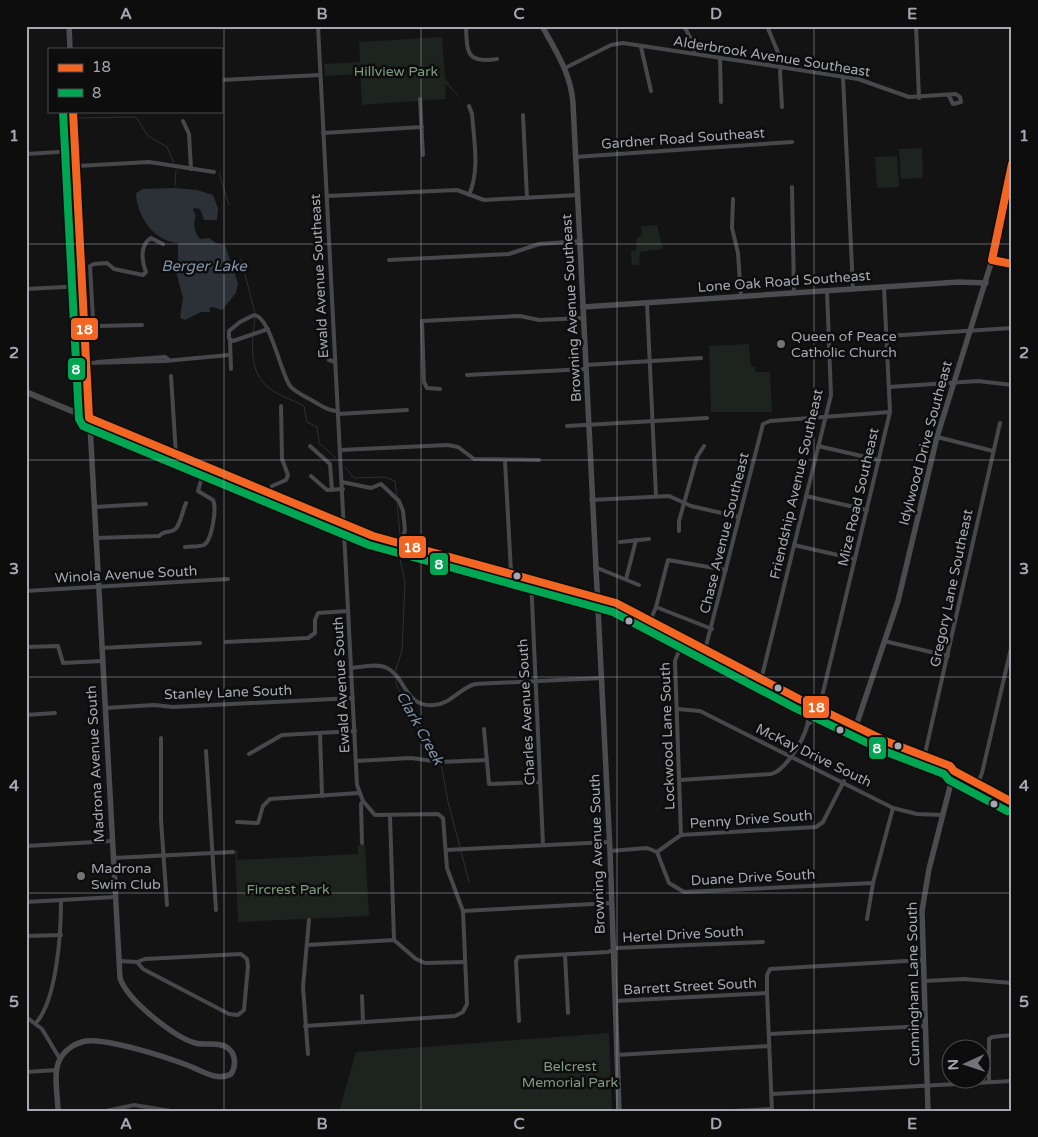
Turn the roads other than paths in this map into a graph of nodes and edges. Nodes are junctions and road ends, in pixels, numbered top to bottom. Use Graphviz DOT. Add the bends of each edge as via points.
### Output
graph roads {
  1 [pos="69,26"];
  2 [pos="318,26"];
  3 [pos="466,26"];
  4 [pos="542,26"];
  5 [pos="684,26"];
  6 [pos="767,26"];
  7 [pos="870,26"];
  8 [pos="916,26"];
  9 [pos="641,47"];
  10 [pos="70,48"];
  11 [pos="694,53"];
  12 [pos="778,54"];
  13 [pos="720,58"];
  14 [pos="497,59"];
  15 [pos="768,65"];
  16 [pos="780,67"];
  17 [pos="565,68"];
  18 [pos="320,75"];
  19 [pos="843,78"];
  20 [pos="222,80"];
  21 [pos="651,91"];
  22 [pos="949,96"];
  23 [pos="919,98"];
  24 [pos="420,99"];
  25 [pos="721,102"];
  26 [pos="469,106"];
  27 [pos="782,107"];
  28 [pos="73,112"];
  29 [pos="523,115"];
  30 [pos="183,120"];
  31 [pos="422,127"];
  32 [pos="323,132"];
  33 [pos="792,142"];
  34 [pos="75,151"];
  35 [pos="26,154"];
  36 [pos="424,155"];
  37 [pos="575,157"];
  38 [pos="1012,163"];
  39 [pos="76,166"];
  40 [pos="191,169"];
  41 [pos="214,172"];
  42 [pos="792,187"];
  43 [pos="469,195"];
  44 [pos="578,195"];
  45 [pos="327,196"];
  46 [pos="527,198"];
  47 [pos="733,199"];
  48 [pos="581,241"];
  49 [pos="163,244"];
  50 [pos="389,260"];
  51 [pos="992,260"];
  52 [pos="1012,264"];
  53 [pos="986,283"];
  54 [pos="884,287"];
  55 [pos="26,289"];
  56 [pos="854,289"];
  57 [pos="84,290"];
  58 [pos="827,291"];
  59 [pos="92,293"];
  60 [pos="794,293"];
  61 [pos="741,297"];
  62 [pos="646,303"];
  63 [pos="583,307"];
  64 [pos="584,318"];
  65 [pos="142,325"];
  66 [pos="1012,328"];
  67 [pos="268,329"];
  68 [pos="970,331"];
  69 [pos="887,336"];
  70 [pos="230,340"];
  71 [pos="324,353"];
  72 [pos="229,355"];
  73 [pos="701,358"];
  74 [pos="650,361"];
  75 [pos="335,362"];
  76 [pos="87,363"];
  77 [pos="586,367"];
  78 [pos="231,369"];
  79 [pos="467,375"];
  80 [pos="171,376"];
  81 [pos="953,382"];
  82 [pos="1012,385"];
  83 [pos="889,387"];
  84 [pos="440,389"];
  85 [pos="26,392"];
  86 [pos="281,406"];
  87 [pos="407,410"];
  88 [pos="338,412"];
  89 [pos="890,412"];
  90 [pos="826,416"];
  91 [pos="89,418"];
  92 [pos="707,418"];
  93 [pos="652,421"];
  94 [pos="1000,422"];
  95 [pos="567,426"];
  96 [pos="588,426"];
  97 [pos="937,437"];
  98 [pos="310,446"];
  99 [pos="704,446"];
  100 [pos="818,446"];
  101 [pos="340,450"];
  102 [pos="993,451"];
  103 [pos="176,454"];
  104 [pos="539,460"];
  105 [pos="879,460"];
  106 [pos="505,461"];
  107 [pos="205,466"];
  108 [pos="311,476"];
  109 [pos="342,482"];
  110 [pos="343,489"];
  111 [pos="332,490"];
  112 [pos="269,493"];
  113 [pos="656,496"];
  114 [pos="806,496"];
  115 [pos="592,500"];
  116 [pos="186,503"];
  117 [pos="685,503"];
  118 [pos="146,504"];
  119 [pos="94,507"];
  120 [pos="867,510"];
  121 [pos="739,517"];
  122 [pos="344,524"];
  123 [pos="679,531"];
  124 [pos="95,538"];
  125 [pos="649,539"];
  126 [pos="636,540"];
  127 [pos="620,542"];
  128 [pos="401,545"];
  129 [pos="794,545"];
  130 [pos="184,547"];
  131 [pos="855,559"];
  132 [pos="596,567"];
  133 [pos="726,570"];
  134 [pos="511,572"];
  135 [pos="531,578"];
  136 [pos="228,579"];
  137 [pos="626,579"];
  138 [pos="639,585"];
  139 [pos="98,587"];
  140 [pos="26,591"];
  141 [pos="598,596"];
  142 [pos="656,607"];
  143 [pos="348,611"];
  144 [pos="652,619"];
  145 [pos="712,629"];
  146 [pos="684,638"];
  147 [pos="884,641"];
  148 [pos="226,642"];
  149 [pos="200,643"];
  150 [pos="1012,644"];
  151 [pos="26,648"];
  152 [pos="101,648"];
  153 [pos="705,650"];
  154 [pos="948,656"];
  155 [pos="102,661"];
  156 [pos="352,668"];
  157 [pos="602,678"];
  158 [pos="761,680"];
  159 [pos="536,681"];
  160 [pos="353,698"];
  161 [pos="799,699"];
  162 [pos="105,708"];
  163 [pos="677,709"];
  164 [pos="819,709"];
  165 [pos="55,713"];
  166 [pos="26,714"];
  167 [pos="841,719"];
  168 [pos="808,724"];
  169 [pos="856,726"];
  170 [pos="484,729"];
  171 [pos="355,731"];
  172 [pos="320,733"];
  173 [pos="161,738"];
  174 [pos="206,751"];
  175 [pos="249,754"];
  176 [pos="792,757"];
  177 [pos="924,758"];
  178 [pos="487,760"];
  179 [pos="356,761"];
  180 [pos="954,772"];
  181 [pos="680,780"];
  182 [pos="844,781"];
  183 [pos="540,782"];
  184 [pos="978,783"];
  185 [pos="359,793"];
  186 [pos="322,796"];
  187 [pos="363,801"];
  188 [pos="1012,802"];
  189 [pos="893,808"];
  190 [pos="942,815"];
  191 [pos="390,816"];
  192 [pos="237,822"];
  193 [pos="681,835"];
  194 [pos="112,841"];
  195 [pos="609,842"];
  196 [pos="362,843"];
  197 [pos="543,845"];
  198 [pos="26,846"];
  199 [pos="446,850"];
  200 [pos="610,851"];
  201 [pos="233,852"];
  202 [pos="657,852"];
  203 [pos="212,853"];
  204 [pos="163,856"];
  205 [pos="113,858"];
  206 [pos="874,883"];
  207 [pos="115,897"];
  208 [pos="61,901"];
  209 [pos="26,902"];
  210 [pos="612,903"];
  211 [pos="167,905"];
  212 [pos="216,910"];
  213 [pos="463,911"];
  214 [pos="867,919"];
  215 [pos="309,920"];
  216 [pos="61,935"];
  217 [pos="26,936"];
  218 [pos="394,940"];
  219 [pos="762,942"];
  220 [pos="307,946"];
  221 [pos="613,950"];
  222 [pos="565,955"];
  223 [pos="923,960"];
  224 [pos="118,961"];
  225 [pos="137,962"];
  226 [pos="465,962"];
  227 [pos="924,981"];
  228 [pos="1012,983"];
  229 [pos="767,993"];
  230 [pos="362,996"];
  231 [pos="615,1001"];
  232 [pos="568,1013"];
  233 [pos="26,1017"];
  234 [pos="519,1021"];
  235 [pos="363,1022"];
  236 [pos="36,1023"];
  237 [pos="305,1026"];
  238 [pos="925,1026"];
  239 [pos="769,1034"];
  240 [pos="1012,1035"];
  241 [pos="990,1040"];
  242 [pos="769,1046"];
  243 [pos="308,1054"];
  244 [pos="616,1055"];
  245 [pos="60,1059"];
  246 [pos="57,1070"];
  247 [pos="26,1072"];
  248 [pos="1012,1081"];
  249 [pos="990,1082"];
  250 [pos="940,1084"];
  251 [pos="927,1085"];
  252 [pos="772,1094"];
  253 [pos="772,1110"];
  254 [pos="58,1111"];
  255 [pos="106,1111"];
  256 [pos="171,1111"];
  257 [pos="619,1111"];
  258 [pos="733,1111"];
  259 [pos="928,1111"];
  1 -- 10 [label="street"];
  2 -- 18 [label="street, Ewald Avenue Southeast"];
  3 -- 14 [label="street" via="468,51 472,58 482,61"];
  4 -- 17 [label="street, Browning Avenue Southeast"];
  5 -- 11 [label="street" via="693,43"];
  6 -- 12 [label="street"];
  7 -- 8 [label="street"];
  8 -- 23 [label="street"];
  9 -- 11 [label="street, Alderbrook Avenue Southeast"];
  9 -- 17 [label="street, Alderbrook Avenue Southeast" via="614,43"];
  9 -- 21 [label="street"];
  11 -- 13 [label="street, Alderbrook Avenue Southeast"];
  12 -- 15 [label="street"];
  12 -- 16 [label="street" via="782,62"];
  13 -- 15 [label="street, Alderbrook Avenue Southeast"];
  13 -- 25 [label="street"];
  15 -- 16 [label="street, Alderbrook Avenue Southeast"];
  16 -- 19 [label="street, Alderbrook Avenue Southeast"];
  16 -- 27 [label="street"];
  17 -- 37 [label="street, Browning Avenue Southeast" via="573,96"];
  18 -- 20 [label="street"];
  18 -- 32 [label="street, Ewald Avenue Southeast"];
  19 -- 23 [label="street, Alderbrook Avenue Southeast" via="866,81 903,96"];
  19 -- 56 [label="street"];
  22 -- 23 [label="street, Alderbrook Avenue Southeast"];
  24 -- 31 [label="street"];
  26 -- 43 [label="street" via="476,172"];
  28 -- 34 [label="street, Madrona Avenue South"];
  29 -- 46 [label="street"];
  30 -- 40 [label="street" via="190,136"];
  31 -- 32 [label="street"];
  31 -- 36 [label="street"];
  32 -- 45 [label="street, Ewald Avenue Southeast"];
  33 -- 37 [label="street, Gardner Road Southeast"];
  34 -- 35 [label="street"];
  34 -- 39 [label="street, Madrona Avenue South"];
  37 -- 44 [label="street, Browning Avenue Southeast"];
  38 -- 51 [label="street, Idylwood Drive Southeast"];
  39 -- 40 [label="street" via="149,162"];
  39 -- 57 [label="street, Madrona Avenue South"];
  40 -- 41 [label="street"];
  42 -- 60 [label="street"];
  43 -- 45 [label="street" via="457,190"];
  43 -- 46 [label="street" via="484,200"];
  44 -- 46 [label="street"];
  44 -- 48 [label="street, Browning Avenue Southeast"];
  45 -- 75 [label="street, Ewald Avenue Southeast"];
  47 -- 61 [label="street" via="732,228 738,253"];
  48 -- 50 [label="street" via="539,244 509,254"];
  48 -- 63 [label="street, Browning Avenue Southeast"];
  49 -- 59 [label="street" via="151,238 146,242 142,252 146,272 143,275 114,268 107,263 92,264"];
  51 -- 52 [label="street"];
  51 -- 53 [label="street, Idylwood Drive Southeast"];
  53 -- 54 [label="street, Lone Oak Road Southeast"];
  53 -- 68 [label="street, Idylwood Drive Southeast"];
  54 -- 56 [label="street, Lone Oak Road Southeast"];
  54 -- 69 [label="street, Mize Road Southeast"];
  55 -- 57 [label="street"];
  56 -- 58 [label="street, Lone Oak Road Southeast"];
  57 -- 59 [label="street"];
  57 -- 76 [label="street, Madrona Avenue South"];
  58 -- 60 [label="street, Lone Oak Road Southeast"];
  58 -- 90 [label="street, Friendship Avenue Southeast" via="831,395"];
  59 -- 65 [label="street" via="93,319 97,326"];
  60 -- 61 [label="street, Lone Oak Road Southeast"];
  61 -- 62 [label="street, Lone Oak Road Southeast"];
  62 -- 63 [label="street, Lone Oak Road Southeast"];
  62 -- 74 [label="street"];
  63 -- 64 [label="street, Browning Avenue Southeast"];
  64 -- 77 [label="street, Browning Avenue Southeast"];
  64 -- 84 [label="street" via="539,320 520,316 422,321 424,382 428,388"];
  66 -- 68 [label="street"];
  67 -- 70 [label="street"];
  67 -- 70 [label="street" via="261,318 250,316 231,328 228,333"];
  67 -- 88 [label="street" via="276,356 293,388"];
  68 -- 69 [label="street"];
  68 -- 81 [label="street, Idylwood Drive Southeast"];
  69 -- 83 [label="street, Mize Road Southeast"];
  70 -- 72 [label="street"];
  71 -- 75 [label="street"];
  72 -- 76 [label="street"];
  72 -- 78 [label="street"];
  73 -- 74 [label="street"];
  74 -- 77 [label="street"];
  74 -- 93 [label="street"];
  75 -- 88 [label="street, Ewald Avenue Southeast"];
  76 -- 91 [label="street, Madrona Avenue South"];
  77 -- 79 [label="street"];
  77 -- 96 [label="street, Browning Avenue Southeast"];
  80 -- 103 [label="street"];
  81 -- 82 [label="street"];
  81 -- 83 [label="street"];
  81 -- 97 [label="street, Idylwood Drive Southeast"];
  83 -- 89 [label="street, Mize Road Southeast"];
  85 -- 91 [label="main road"];
  86 -- 112 [label="street" via="282,459 288,475 286,480 272,486"];
  87 -- 88 [label="street"];
  88 -- 101 [label="street, Ewald Avenue Southeast"];
  89 -- 90 [label="street"];
  89 -- 105 [label="street, Mize Road Southeast"];
  90 -- 100 [label="street, Friendship Avenue Southeast"];
  90 -- 121 [label="street, Chase Avenue Southeast" via="765,422 761,427"];
  91 -- 103 [label="main road"];
  91 -- 119 [label="street, Madrona Avenue South"];
  92 -- 93 [label="street"];
  93 -- 96 [label="street"];
  93 -- 113 [label="street"];
  94 -- 102 [label="street, Gregory Lane Southeast"];
  95 -- 96 [label="street"];
  96 -- 115 [label="street, Browning Avenue Southeast"];
  97 -- 102 [label="street"];
  97 -- 147 [label="street, Idylwood Drive Southeast" via="898,601"];
  98 -- 111 [label="street" via="330,464"];
  99 -- 117 [label="street" via="698,454"];
  100 -- 105 [label="street"];
  100 -- 114 [label="street, Friendship Avenue Southeast"];
  101 -- 106 [label="street" via="448,445 458,447 471,458"];
  101 -- 109 [label="street, Ewald Avenue Southeast"];
  102 -- 154 [label="street, Gregory Lane Southeast"];
  103 -- 107 [label="main road"];
  104 -- 106 [label="street"];
  105 -- 120 [label="street, Mize Road Southeast"];
  106 -- 134 [label="street"];
  107 -- 112 [label="main road"];
  107 -- 130 [label="street" via="198,491 213,500 216,513 205,544"];
  108 -- 111 [label="street" via="327,490"];
  109 -- 110 [label="street, Ewald Avenue Southeast"];
  109 -- 128 [label="street" via="371,488 381,484 386,486 401,504 404,515 405,535"];
  110 -- 111 [label="street"];
  110 -- 122 [label="street, Ewald Avenue Southeast"];
  112 -- 122 [label="main road"];
  113 -- 115 [label="street"];
  113 -- 117 [label="street" via="669,496"];
  114 -- 120 [label="street"];
  114 -- 129 [label="street, Friendship Avenue Southeast"];
  115 -- 132 [label="street, Browning Avenue Southeast"];
  116 -- 124 [label="street" via="173,531 164,531 159,536"];
  117 -- 121 [label="street"];
  117 -- 123 [label="street"];
  118 -- 119 [label="street"];
  119 -- 124 [label="street, Madrona Avenue South"];
  120 -- 131 [label="street, Mize Road Southeast"];
  121 -- 133 [label="street, Chase Avenue Southeast"];
  122 -- 128 [label="main road"];
  122 -- 143 [label="street, Ewald Avenue South"];
  124 -- 139 [label="street, Madrona Avenue South"];
  125 -- 126 [label="street"];
  126 -- 127 [label="street"];
  126 -- 137 [label="street"];
  128 -- 134 [label="main road"];
  129 -- 131 [label="street"];
  129 -- 158 [label="street, Friendship Avenue Southeast"];
  131 -- 164 [label="street, Mize Road Southeast"];
  132 -- 137 [label="street"];
  132 -- 141 [label="street, Browning Avenue Southeast"];
  133 -- 142 [label="street" via="668,560"];
  133 -- 145 [label="street, Chase Avenue Southeast"];
  134 -- 135 [label="main road"];
  135 -- 141 [label="main road"];
  135 -- 159 [label="street, Charles Avenue South"];
  136 -- 139 [label="street, Winola Avenue South"];
  137 -- 138 [label="street"];
  139 -- 140 [label="street, Winola Avenue South"];
  139 -- 152 [label="street, Madrona Avenue South"];
  141 -- 144 [label="main road"];
  141 -- 157 [label="street, Browning Avenue South"];
  142 -- 144 [label="street"];
  142 -- 145 [label="street"];
  143 -- 148 [label="street" via="318,614 315,633 308,638"];
  143 -- 156 [label="street, Ewald Avenue South"];
  144 -- 146 [label="main road"];
  145 -- 153 [label="street, Chase Avenue Southeast"];
  146 -- 153 [label="main road"];
  146 -- 163 [label="street, Lockwood Lane South" via="675,657"];
  147 -- 154 [label="street"];
  147 -- 169 [label="street, Idylwood Drive Southeast"];
  149 -- 152 [label="street"];
  150 -- 184 [label="street"];
  151 -- 155 [label="street" via="58,646 63,663"];
  152 -- 155 [label="street, Madrona Avenue South"];
  153 -- 158 [label="main road"];
  154 -- 177 [label="street, Gregory Lane Southeast"];
  155 -- 162 [label="street, Madrona Avenue South"];
  156 -- 159 [label="street" via="389,668 408,694 433,705 447,701 475,684"];
  156 -- 160 [label="street, Ewald Avenue South"];
  157 -- 159 [label="street"];
  157 -- 195 [label="street, Browning Avenue South"];
  158 -- 161 [label="main road"];
  159 -- 183 [label="street, Charles Avenue South"];
  160 -- 162 [label="street, Stanley Lane South"];
  160 -- 171 [label="street, Ewald Avenue South"];
  161 -- 164 [label="main road"];
  161 -- 168 [label="street" via="807,709"];
  162 -- 194 [label="street, Madrona Avenue South"];
  163 -- 176 [label="street, McKay Drive South" via="700,711"];
  163 -- 181 [label="street, Lockwood Lane South"];
  164 -- 167 [label="main road"];
  165 -- 166 [label="street"];
  167 -- 168 [label="street" via="818,717"];
  167 -- 169 [label="main road"];
  168 -- 176 [label="street"];
  169 -- 177 [label="main road"];
  170 -- 178 [label="street"];
  171 -- 172 [label="street"];
  171 -- 179 [label="street, Ewald Avenue South"];
  172 -- 175 [label="street" via="282,735"];
  172 -- 186 [label="street"];
  173 -- 204 [label="street"];
  174 -- 203 [label="street"];
  176 -- 181 [label="street" via="774,774"];
  176 -- 182 [label="street, McKay Drive South"];
  177 -- 180 [label="main road" via="930,757 950,766"];
  178 -- 179 [label="street" via="440,762 412,758"];
  178 -- 183 [label="street" via="489,784"];
  179 -- 185 [label="street, Ewald Avenue South"];
  180 -- 184 [label="main road"];
  180 -- 190 [label="street, Cunningham Lane South"];
  181 -- 193 [label="street, Lockwood Lane South"];
  182 -- 189 [label="street, McKay Drive South"];
  182 -- 193 [label="street, Penny Drive South" via="823,822 816,827"];
  183 -- 197 [label="street, Charles Avenue South"];
  184 -- 188 [label="main road"];
  185 -- 186 [label="street"];
  185 -- 187 [label="street, Ewald Avenue South"];
  186 -- 192 [label="street" via="268,800 262,806 258,823"];
  187 -- 191 [label="street" via="375,815"];
  187 -- 196 [label="street, Ewald Avenue South"];
  189 -- 190 [label="street, McKay Drive South" via="917,814"];
  189 -- 206 [label="street"];
  190 -- 223 [label="street, Cunningham Lane South" via="923,901"];
  191 -- 199 [label="street" via="441,815 445,821"];
  191 -- 218 [label="street"];
  193 -- 202 [label="street, Penny Drive South"];
  194 -- 198 [label="street"];
  194 -- 205 [label="street, Madrona Avenue South"];
  195 -- 197 [label="street"];
  195 -- 200 [label="street, Browning Avenue South"];
  197 -- 199 [label="street"];
  199 -- 213 [label="street" via="449,876"];
  200 -- 202 [label="street" via="647,848"];
  200 -- 210 [label="street, Browning Avenue South"];
  201 -- 203 [label="street"];
  202 -- 206 [label="street, Duane Drive South" via="669,883 684,892"];
  203 -- 204 [label="street"];
  203 -- 212 [label="street"];
  204 -- 205 [label="street"];
  204 -- 211 [label="street"];
  205 -- 207 [label="street, Madrona Avenue South"];
  206 -- 214 [label="street"];
  207 -- 208 [label="street"];
  207 -- 224 [label="street, Madrona Avenue South"];
  208 -- 209 [label="street"];
  208 -- 216 [label="street"];
  210 -- 213 [label="street"];
  210 -- 221 [label="street, Browning Avenue South"];
  213 -- 226 [label="street"];
  215 -- 220 [label="street"];
  216 -- 217 [label="street"];
  216 -- 236 [label="street" via="48,1003"];
  218 -- 220 [label="street"];
  218 -- 226 [label="street" via="416,959 426,963"];
  219 -- 221 [label="street, Hertel Drive South"];
  220 -- 237 [label="street"];
  221 -- 222 [label="street, Hertel Drive South"];
  221 -- 231 [label="street, Browning Avenue South"];
  222 -- 232 [label="street"];
  222 -- 234 [label="street, Hertel Drive South" via="517,958"];
  223 -- 227 [label="street, Cunningham Lane South"];
  223 -- 229 [label="street, Barrett Street South" via="770,969"];
  224 -- 225 [label="street"];
  224 -- 245 [label="street, Madrona Avenue South" via="122,984 135,1000 185,1038 198,1044 228,1048 234,1057 233,1071 224,1077 217,1076 164,1057 94,1041 75,1044"];
  225 -- 225 [label="street" via="241,954 247,959 248,966 244,1010 238,1015 229,1014 143,969"];
  226 -- 235 [label="street" via="467,1004 463,1012 455,1016"];
  227 -- 228 [label="street" via="964,979"];
  227 -- 238 [label="street, Cunningham Lane South"];
  229 -- 231 [label="street, Barrett Street South"];
  229 -- 239 [label="street"];
  230 -- 235 [label="street"];
  231 -- 244 [label="street, Browning Avenue South"];
  233 -- 236 [label="street"];
  235 -- 237 [label="street"];
  236 -- 245 [label="street"];
  237 -- 243 [label="street"];
  238 -- 239 [label="street"];
  238 -- 251 [label="street, Cunningham Lane South"];
  239 -- 242 [label="street"];
  240 -- 241 [label="street"];
  242 -- 244 [label="street"];
  242 -- 252 [label="street"];
  244 -- 257 [label="street, Browning Avenue South"];
  245 -- 246 [label="street"];
  246 -- 247 [label="street"];
  246 -- 254 [label="street"];
  248 -- 249 [label="street"];
  250 -- 251 [label="street"];
  251 -- 252 [label="street"];
  251 -- 259 [label="street, Cunningham Lane South"];
  252 -- 253 [label="street"];
  253 -- 258 [label="street"];
  255 -- 256 [label="street" via="134,1105"];
}
